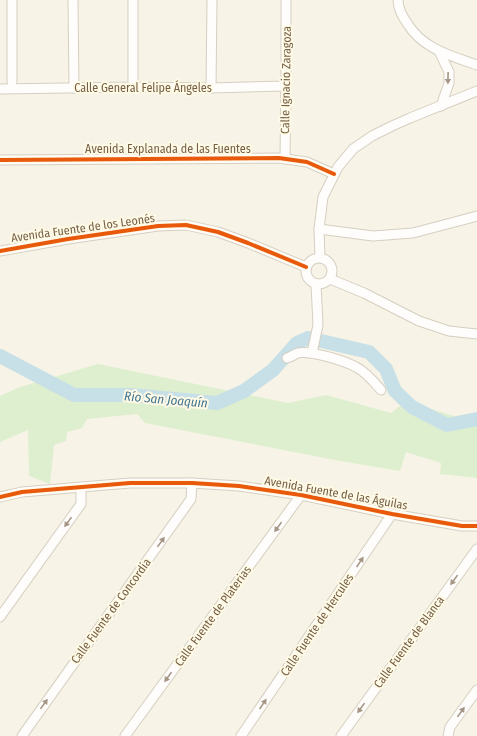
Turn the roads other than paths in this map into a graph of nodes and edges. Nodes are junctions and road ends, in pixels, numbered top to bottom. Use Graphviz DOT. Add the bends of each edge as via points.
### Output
graph roads {
  1 [pos="12,0"];
  2 [pos="73,0"];
  3 [pos="133,0"];
  4 [pos="212,0"];
  5 [pos="286,0"];
  6 [pos="398,0"];
  7 [pos="439,51"];
  8 [pos="477,65"];
  9 [pos="12,82"];
  10 [pos="286,86"];
  11 [pos="134,87"];
  12 [pos="74,88"];
  13 [pos="211,88"];
  14 [pos="0,89"];
  15 [pos="477,91"];
  16 [pos="441,106"];
  17 [pos="285,159"];
  18 [pos="0,160"];
  19 [pos="334,174"];
  20 [pos="477,216"];
  21 [pos="319,229"];
  22 [pos="0,251"];
  23 [pos="320,257"];
  24 [pos="306,267"];
  25 [pos="330,279"];
  26 [pos="316,284"];
  27 [pos="477,334"];
  28 [pos="314,344"];
  29 [pos="287,358"];
  30 [pos="381,390"];
  31 [pos="192,483"];
  32 [pos="81,487"];
  33 [pos="301,495"];
  34 [pos="0,496"];
  35 [pos="392,514"];
  36 [pos="477,526"];
  37 [pos="477,549"];
  38 [pos="0,617"];
  39 [pos="477,690"];
  40 [pos="22,736"];
  41 [pos="125,736"];
  42 [pos="241,736"];
  43 [pos="341,736"];
  44 [pos="448,736"];
  1 -- 9 [label="street"];
  2 -- 12 [label="street"];
  3 -- 11 [label="street"];
  4 -- 13 [label="street"];
  5 -- 10 [label="street, Calle Ignacio Zaragoza"];
  6 -- 7 [label="street" via="403,18 412,31"];
  7 -- 8 [label="street"];
  7 -- 16 [label="street, one-way" via="449,72 449,83"];
  10 -- 13 [label="street, Calle General Felipe Ángeles"];
  10 -- 17 [label="street, Calle Ignacio Zaragoza"];
  11 -- 12 [label="street, Calle General Felipe Ángeles"];
  11 -- 13 [label="street, Calle General Felipe Ángeles"];
  12 -- 14 [label="street, Calle General Felipe Ángeles"];
  15 -- 16 [label="street"];
  16 -- 19 [label="street" via="372,136 353,149"];
  17 -- 18 [label="street, Avenida Explanada de las Fuentes"];
  17 -- 19 [label="street, Avenida Explanada de las Fuentes" via="307,162"];
  19 -- 21 [label="street" via="323,198"];
  20 -- 21 [label="street" via="413,233 373,236"];
  21 -- 23 [label="street"];
  22 -- 24 [label="street, Avenida Fuente de los Leonés" via="158,226 186,226 218,232"];
  23 -- 24 [label="street" via="311,260"];
  23 -- 25 [label="street" via="330,262 333,274"];
  24 -- 26 [label="street" via="309,280"];
  25 -- 26 [label="street" via="326,283"];
  25 -- 27 [label="street" via="419,321 449,331"];
  26 -- 28 [label="street" via="318,325"];
  28 -- 29 [label="street"];
  28 -- 30 [label="street" via="335,359 356,367"];
  31 -- 32 [label="street, Avenida Fuente de las Águilas"];
  31 -- 33 [label="street, Avenida Fuente de las Águilas" via="239,486"];
  40 -- 31 [label="street, Calle Fuente de Concordia, one-way" via="191,499"];
  32 -- 34 [label="street, Avenida Fuente de las Águilas"];
  32 -- 38 [label="street, one-way" via="81,504"];
  33 -- 35 [label="street, Avenida Fuente de las Águilas"];
  33 -- 41 [label="street, Calle Fuente de Platerias, one-way"];
  35 -- 36 [label="street, Avenida Fuente de las Águilas" via="462,526"];
  42 -- 35 [label="street, Calle Fuente de Hercules, one-way"];
  37 -- 43 [label="street, Calle Fuente de Blanca, one-way"];
  44 -- 39 [label="street, one-way" via="450,727"];
}
